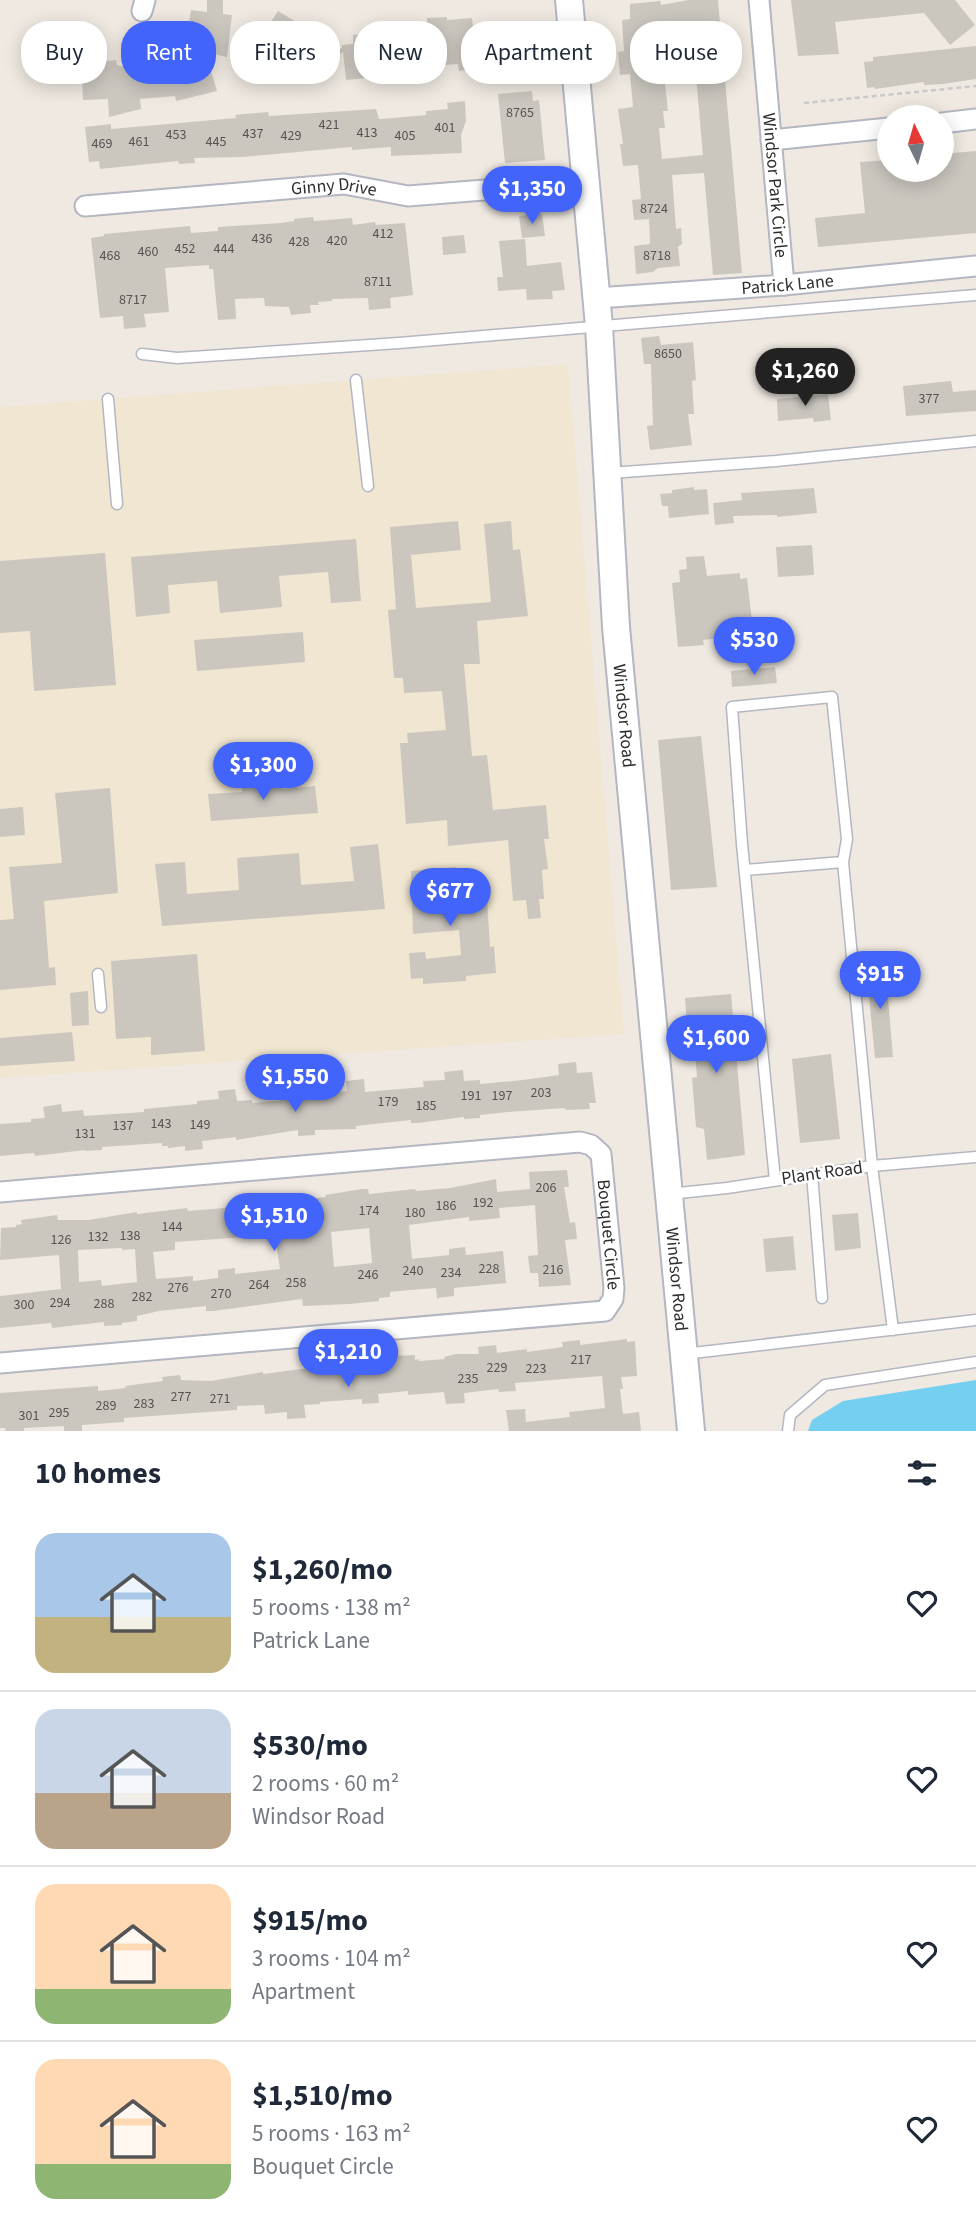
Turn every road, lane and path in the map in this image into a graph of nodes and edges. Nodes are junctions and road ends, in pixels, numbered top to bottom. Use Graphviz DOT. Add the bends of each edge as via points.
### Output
graph roads {
  1 [pos="569,0"];
  2 [pos="758,0"];
  3 [pos="976,86"];
  4 [pos="804,103"];
  5 [pos="976,119"];
  6 [pos="954,122"];
  7 [pos="877,129"];
  8 [pos="771,140"];
  9 [pos="585,182"];
  10 [pos="85,206"];
  11 [pos="976,266"];
  12 [pos="784,285"];
  13 [pos="976,295"];
  14 [pos="597,298"];
  15 [pos="599,327"];
  16 [pos="142,354"];
  17 [pos="356,380"];
  18 [pos="108,399"];
  19 [pos="976,441"];
  20 [pos="606,473"];
  21 [pos="368,486"];
  22 [pos="117,504"];
  23 [pos="843,862"];
  24 [pos="745,870"];
  25 [pos="98,974"];
  26 [pos="101,1007"];
  27 [pos="976,1157"];
  28 [pos="872,1166"];
  29 [pos="812,1174"];
  30 [pos="775,1180"];
  31 [pos="0,1192"];
  32 [pos="668,1194"];
  33 [pos="822,1298"];
  34 [pos="976,1320"];
  35 [pos="893,1330"];
  36 [pos="683,1354"];
  37 [pos="976,1362"];
  38 [pos="0,1363"];
  39 [pos="691,1431"];
  40 [pos="788,1431"];
  1 -- 9 [label="main road, Windsor Road"];
  2 -- 8 [label="street, Windsor Park Circle"];
  3 -- 4 [label="path"];
  5 -- 6 [label="street"];
  7 -- 8 [label="street"];
  8 -- 12 [label="street, Windsor Park Circle"];
  9 -- 10 [label="street, Ginny Drive" via="408,197 344,184"];
  9 -- 14 [label="main road, Windsor Road"];
  11 -- 12 [label="street, Patrick Lane"];
  12 -- 14 [label="street, Patrick Lane"];
  13 -- 15 [label="lane"];
  14 -- 15 [label="main road, Windsor Road"];
  15 -- 16 [label="lane" via="177,358"];
  15 -- 20 [label="main road, Windsor Road"];
  17 -- 21 [label="lane"];
  18 -- 22 [label="lane"];
  19 -- 20 [label="lane"];
  20 -- 32 [label="main road, Windsor Road"];
  23 -- 24 [label="lane"];
  23 -- 24 [label="lane" via="847,839 832,697 732,706"];
  23 -- 28 [label="lane"];
  24 -- 30 [label="lane"];
  25 -- 26 [label="lane"];
  27 -- 28 [label="lane, Plant Road"];
  28 -- 29 [label="lane, Plant Road"];
  28 -- 35 [label="lane"];
  29 -- 30 [label="lane, Plant Road"];
  29 -- 33 [label="lane"];
  30 -- 32 [label="lane, Plant Road"];
  31 -- 38 [label="street, Bouquet Circle" via="580,1142 601,1154 614,1288 605,1311"];
  32 -- 36 [label="main road, Windsor Road"];
  34 -- 35 [label="lane"];
  35 -- 36 [label="lane"];
  36 -- 39 [label="main road, Windsor Road"];
  37 -- 40 [label="lane" via="825,1385 790,1415"];
}
